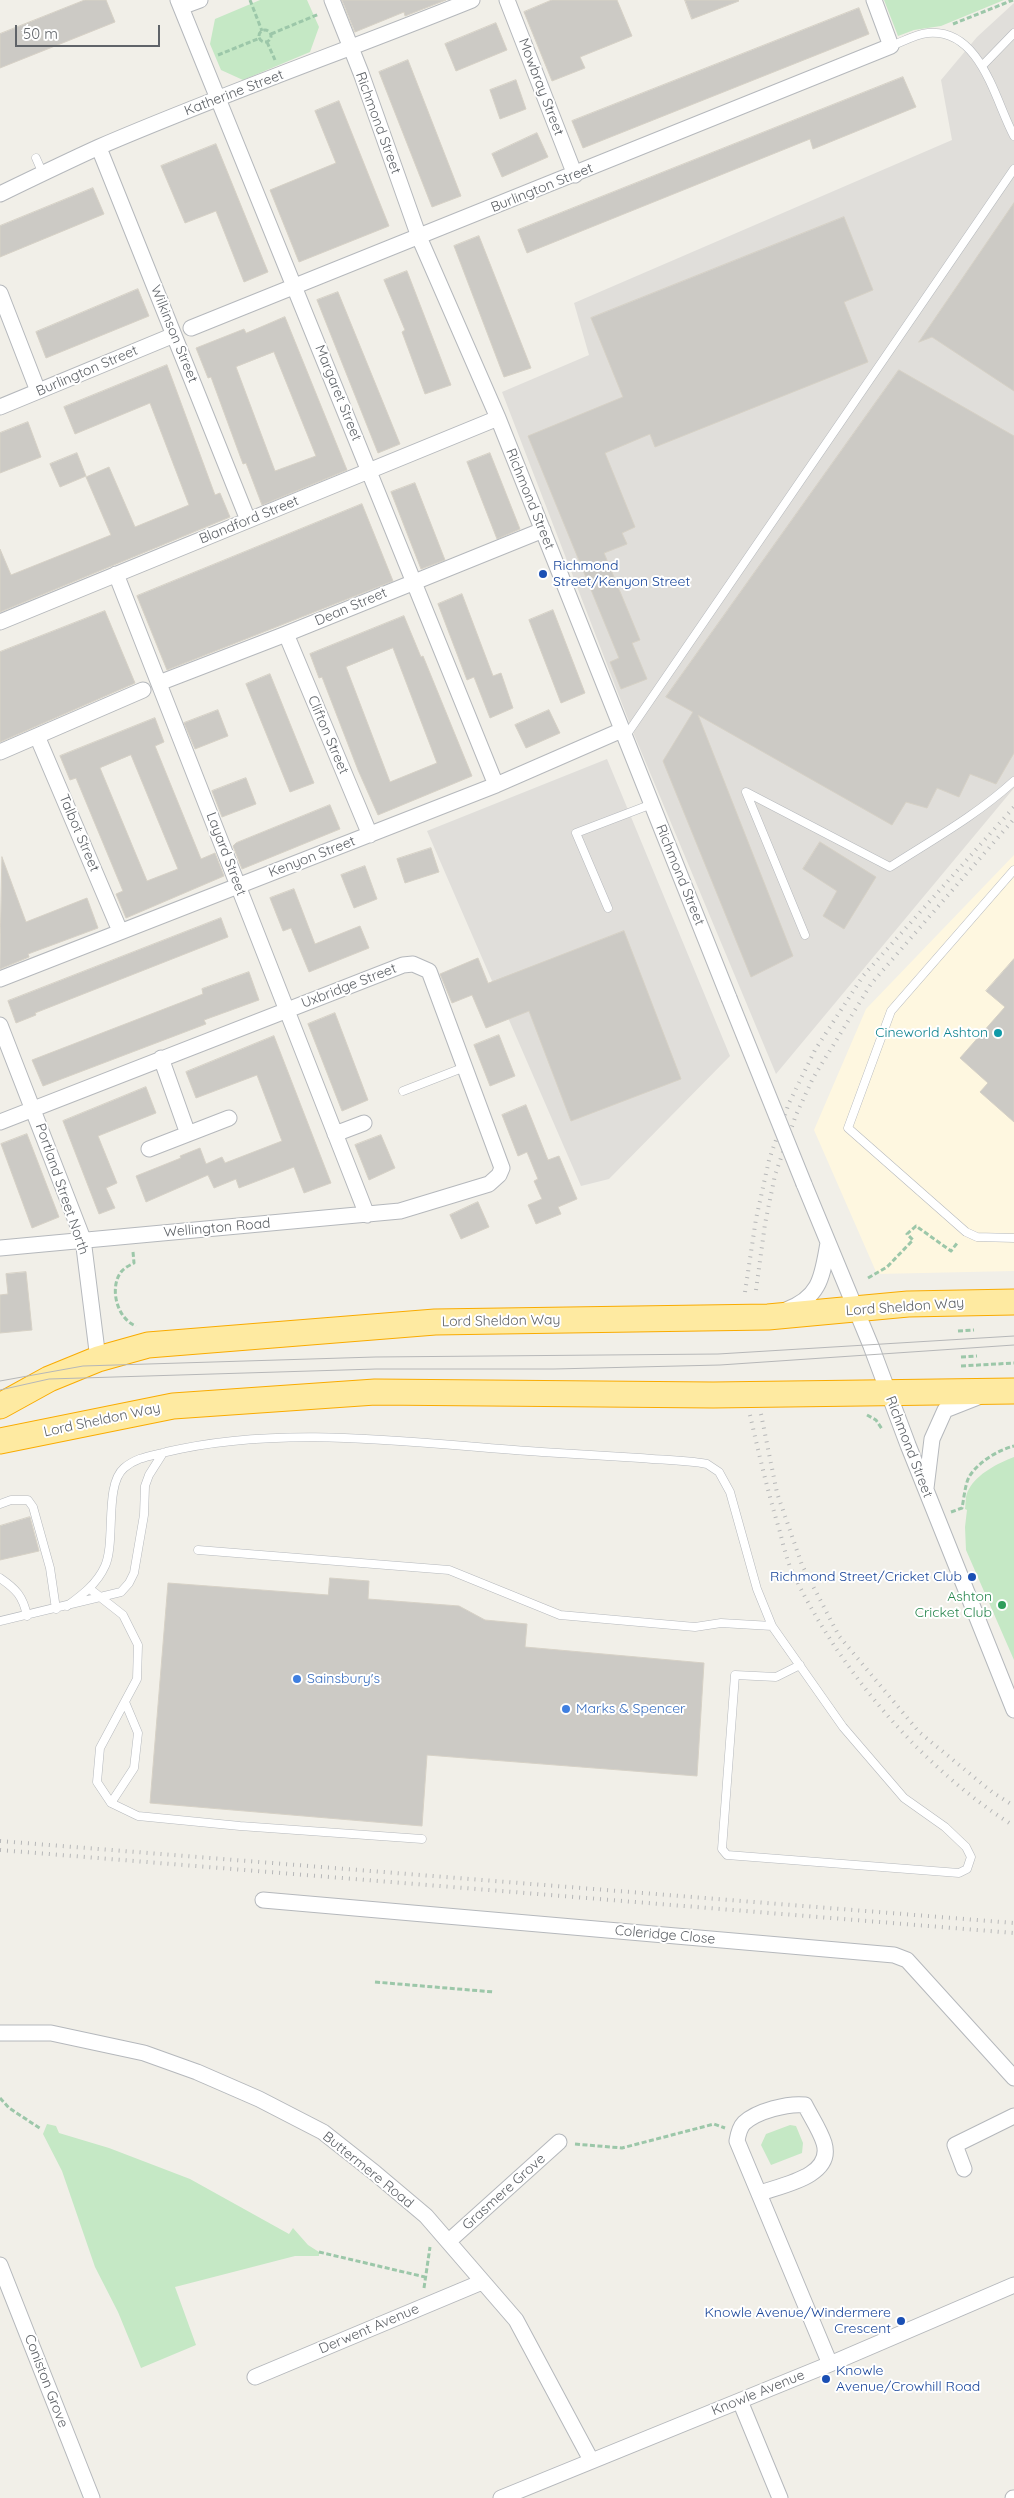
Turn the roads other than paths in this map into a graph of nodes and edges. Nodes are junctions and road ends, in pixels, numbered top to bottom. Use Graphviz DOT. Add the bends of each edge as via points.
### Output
graph roads {
  1 [pos="200,0"];
  2 [pos="472,0"];
  3 [pos="507,0"];
  4 [pos="874,0"];
  5 [pos="180,4"];
  6 [pos="333,4"];
  7 [pos="1014,33"];
  8 [pos="891,46"];
  9 [pos="351,49"];
  10 [pos="982,65"];
  11 [pos="218,98"];
  12 [pos="1014,136"];
  13 [pos="99,148"];
  14 [pos="36,158"];
  15 [pos="1014,168"];
  16 [pos="43,174"];
  17 [pos="575,175"];
  18 [pos="0,194"];
  19 [pos="419,237"];
  20 [pos="294,285"];
  21 [pos="0,294"];
  22 [pos="191,328"];
  23 [pos="174,335"];
  24 [pos="38,391"];
  25 [pos="0,406"];
  26 [pos="498,418"];
  27 [pos="369,471"];
  28 [pos="248,520"];
  29 [pos="543,530"];
  30 [pos="116,574"];
  31 [pos="414,581"];
  32 [pos="0,622"];
  33 [pos="286,634"];
  34 [pos="159,683"];
  35 [pos="142,690"];
  36 [pos="624,734"];
  37 [pos="38,736"];
  38 [pos="0,752"];
  39 [pos="1014,781"];
  40 [pos="496,785"];
  41 [pos="652,804"];
  42 [pos="370,836"];
  43 [pos="1014,870"];
  44 [pos="238,885"];
  45 [pos="608,908"];
  46 [pos="120,931"];
  47 [pos="805,935"];
  48 [pos="0,979"];
  49 [pos="287,1010"];
  50 [pos="0,1025"];
  51 [pos="161,1058"];
  52 [pos="465,1067"];
  53 [pos="403,1091"];
  54 [pos="34,1108"];
  55 [pos="229,1118"];
  56 [pos="0,1122"];
  57 [pos="364,1123"];
  58 [pos="188,1134"];
  59 [pos="335,1134"];
  60 [pos="149,1148"];
  61 [pos="434,1202"];
  62 [pos="367,1215"];
  63 [pos="1014,1238"];
  64 [pos="83,1239"];
  65 [pos="828,1243"];
  66 [pos="0,1248"];
  67 [pos="1014,1302"];
  68 [pos="856,1310"];
  69 [pos="768,1317"];
  70 [pos="98,1359"];
  71 [pos="1004,1392"];
  72 [pos="888,1393"];
  73 [pos="0,1406"];
  74 [pos="0,1441"];
  75 [pos="163,1453"];
  76 [pos="926,1490"];
  77 [pos="0,1504"];
  78 [pos="198,1550"];
  79 [pos="0,1578"];
  80 [pos="90,1588"];
  81 [pos="101,1598"];
  82 [pos="67,1606"];
  83 [pos="56,1609"];
  84 [pos="27,1616"];
  85 [pos="0,1621"];
  86 [pos="772,1626"];
  87 [pos="800,1665"];
  88 [pos="125,1702"];
  89 [pos="1014,1710"];
  90 [pos="111,1803"];
  91 [pos="422,1840"];
  92 [pos="263,1900"];
  93 [pos="0,2033"];
  94 [pos="1014,2078"];
  95 [pos="1014,2116"];
  96 [pos="559,2142"];
  97 [pos="964,2169"];
  98 [pos="760,2193"];
  99 [pos="449,2241"];
  100 [pos="0,2265"];
  101 [pos="482,2282"];
  102 [pos="1014,2285"];
  103 [pos="830,2364"];
  104 [pos="255,2376"];
  105 [pos="740,2401"];
  106 [pos="591,2460"];
  107 [pos="92,2498"];
  108 [pos="501,2498"];
  109 [pos="780,2498"];
  1 -- 5 [label="street"];
  2 -- 9 [label="street, Katherine Street"];
  3 -- 17 [label="street, Mowbray Street"];
  4 -- 8 [label="street"];
  5 -- 11 [label="street, Margaret Street"];
  6 -- 9 [label="street, Richmond Street"];
  7 -- 10 [label="lane"];
  8 -- 10 [label="lane" via="928,33 948,36 968,48"];
  8 -- 17 [label="street, Burlington Street"];
  9 -- 11 [label="street, Katherine Street"];
  9 -- 19 [label="street, Richmond Street"];
  10 -- 12 [label="lane"];
  11 -- 13 [label="street, Katherine Street"];
  11 -- 20 [label="street, Margaret Street"];
  13 -- 16 [label="street, Katherine Street"];
  13 -- 23 [label="street, Wilkinson Street"];
  14 -- 16 [label="lane"];
  15 -- 36 [label="lane"];
  16 -- 18 [label="street, Katherine Street"];
  17 -- 19 [label="street, Burlington Street"];
  19 -- 20 [label="street, Burlington Street"];
  19 -- 26 [label="street, Richmond Street"];
  20 -- 22 [label="street, Burlington Street"];
  20 -- 27 [label="street, Margaret Street"];
  21 -- 24 [label="street"];
  23 -- 24 [label="street, Burlington Street"];
  23 -- 28 [label="street, Wilkinson Street"];
  24 -- 25 [label="street, Burlington Street"];
  26 -- 27 [label="street, Blandford Street"];
  26 -- 29 [label="street, Richmond Street"];
  27 -- 28 [label="street, Blandford Street"];
  27 -- 31 [label="street, Margaret Street"];
  28 -- 30 [label="street, Blandford Street"];
  29 -- 31 [label="street, Dean Street"];
  29 -- 36 [label="street, Richmond Street"];
  30 -- 32 [label="street, Blandford Street"];
  30 -- 34 [label="street, Layard Street"];
  31 -- 33 [label="street, Dean Street"];
  31 -- 40 [label="street, Margaret Street"];
  33 -- 34 [label="street, Dean Street"];
  33 -- 42 [label="street, Clifton Street"];
  34 -- 44 [label="street, Layard Street"];
  35 -- 37 [label="street"];
  36 -- 40 [label="street, Kenyon Street"];
  36 -- 41 [label="street, Richmond Street"];
  37 -- 38 [label="street"];
  37 -- 46 [label="street, Talbot Street"];
  39 -- 47 [label="lane" via="964,821 890,867 746,792"];
  40 -- 42 [label="street, Kenyon Street"];
  41 -- 45 [label="lane" via="576,833"];
  41 -- 65 [label="street, Richmond Street, bridge"];
  42 -- 44 [label="street, Kenyon Street"];
  43 -- 63 [label="lane" via="891,1011 848,1128 966,1232 977,1237"];
  44 -- 46 [label="street, Kenyon Street"];
  44 -- 49 [label="street, Layard Street"];
  46 -- 48 [label="street, Kenyon Street"];
  49 -- 51 [label="street, Uxbridge Street"];
  49 -- 52 [label="street, Uxbridge Street" via="403,965 421,966 429,970"];
  49 -- 59 [label="street, Layard Street"];
  50 -- 54 [label="street, Portland Street North"];
  51 -- 54 [label="street, Uxbridge Street"];
  51 -- 58 [label="street"];
  52 -- 53 [label="lane"];
  52 -- 61 [label="street, Uxbridge Street" via="502,1168 489,1184"];
  54 -- 56 [label="street, Uxbridge Street"];
  54 -- 64 [label="street, Portland Street North"];
  55 -- 58 [label="street"];
  57 -- 59 [label="street"];
  58 -- 60 [label="street"];
  59 -- 62 [label="street, Layard Street"];
  61 -- 62 [label="street, Wellington Road"];
  62 -- 64 [label="street, Wellington Road"];
  64 -- 66 [label="street, Wellington Road"];
  64 -- 70 [label="street, Portland Street North"];
  65 -- 68 [label="street, Richmond Street"];
  65 -- 69 [label="street" via="820,1282 810,1298"];
  67 -- 68 [label="highway, Lord Sheldon Way" via="908,1304"];
  68 -- 69 [label="highway, Lord Sheldon Way"];
  68 -- 72 [label="street, Richmond Street"];
  69 -- 70 [label="highway, Lord Sheldon Way" via="435,1322 148,1345"];
  70 -- 73 [label="highway, Lord Sheldon Way" via="49,1379"];
  71 -- 72 [label="highway, Lord Sheldon Way"];
  71 -- 76 [label="street" via="945,1410 932,1439"];
  72 -- 74 [label="highway, Lord Sheldon Way" via="374,1392 173,1406"];
  72 -- 76 [label="street, Richmond Street"];
  75 -- 80 [label="lane" via="138,1458 123,1469 115,1486 111,1510 110,1550 105,1566"];
  75 -- 81 [label="lane" via="146,1486 132,1578 121,1592"];
  75 -- 86 [label="lane" via="231,1440 284,1438 375,1440 707,1464 719,1472 730,1492 757,1589"];
  76 -- 89 [label="street, Richmond Street"];
  77 -- 83 [label="lane" via="28,1500 33,1507 50,1568"];
  78 -- 86 [label="lane" via="449,1570 560,1615 695,1627 721,1623"];
  79 -- 84 [label="lane" via="16,1588 24,1600"];
  80 -- 81 [label="lane"];
  80 -- 82 [label="lane"];
  81 -- 82 [label="lane"];
  81 -- 88 [label="lane" via="123,1615 138,1645 137,1679"];
  82 -- 83 [label="lane"];
  83 -- 84 [label="lane"];
  84 -- 85 [label="lane"];
  86 -- 87 [label="lane"];
  87 -- 87 [label="lane" via="776,1677 735,1675 722,1849 727,1855 959,1873 967,1869 971,1857 966,1847 945,1827 904,1798 844,1727"];
  88 -- 90 [label="lane" via="138,1733 134,1768"];
  88 -- 90 [label="lane" via="100,1748 97,1782"];
  90 -- 91 [label="lane" via="138,1816"];
  92 -- 94 [label="street, Coleridge Close" via="894,1954 908,1960"];
  93 -- 99 [label="street, Buttermere Road" via="51,2033 144,2053 260,2099 323,2132 375,2172"];
  95 -- 97 [label="street" via="955,2145"];
  96 -- 99 [label="street, Grasmere Grove"];
  98 -- 98 [label="street" via="738,2141 744,2123 791,2103 805,2104 824,2144 823,2164 806,2176"];
  98 -- 103 [label="street"];
  99 -- 101 [label="street, Buttermere Road"];
  100 -- 107 [label="street, Coniston Grove"];
  101 -- 104 [label="street, Derwent Avenue"];
  101 -- 106 [label="street, Buttermere Road" via="516,2320"];
  102 -- 103 [label="street, Knowle Avenue"];
  103 -- 105 [label="street, Knowle Avenue"];
  105 -- 106 [label="street, Knowle Avenue"];
  105 -- 109 [label="street"];
  106 -- 108 [label="street, Knowle Avenue"];
}
